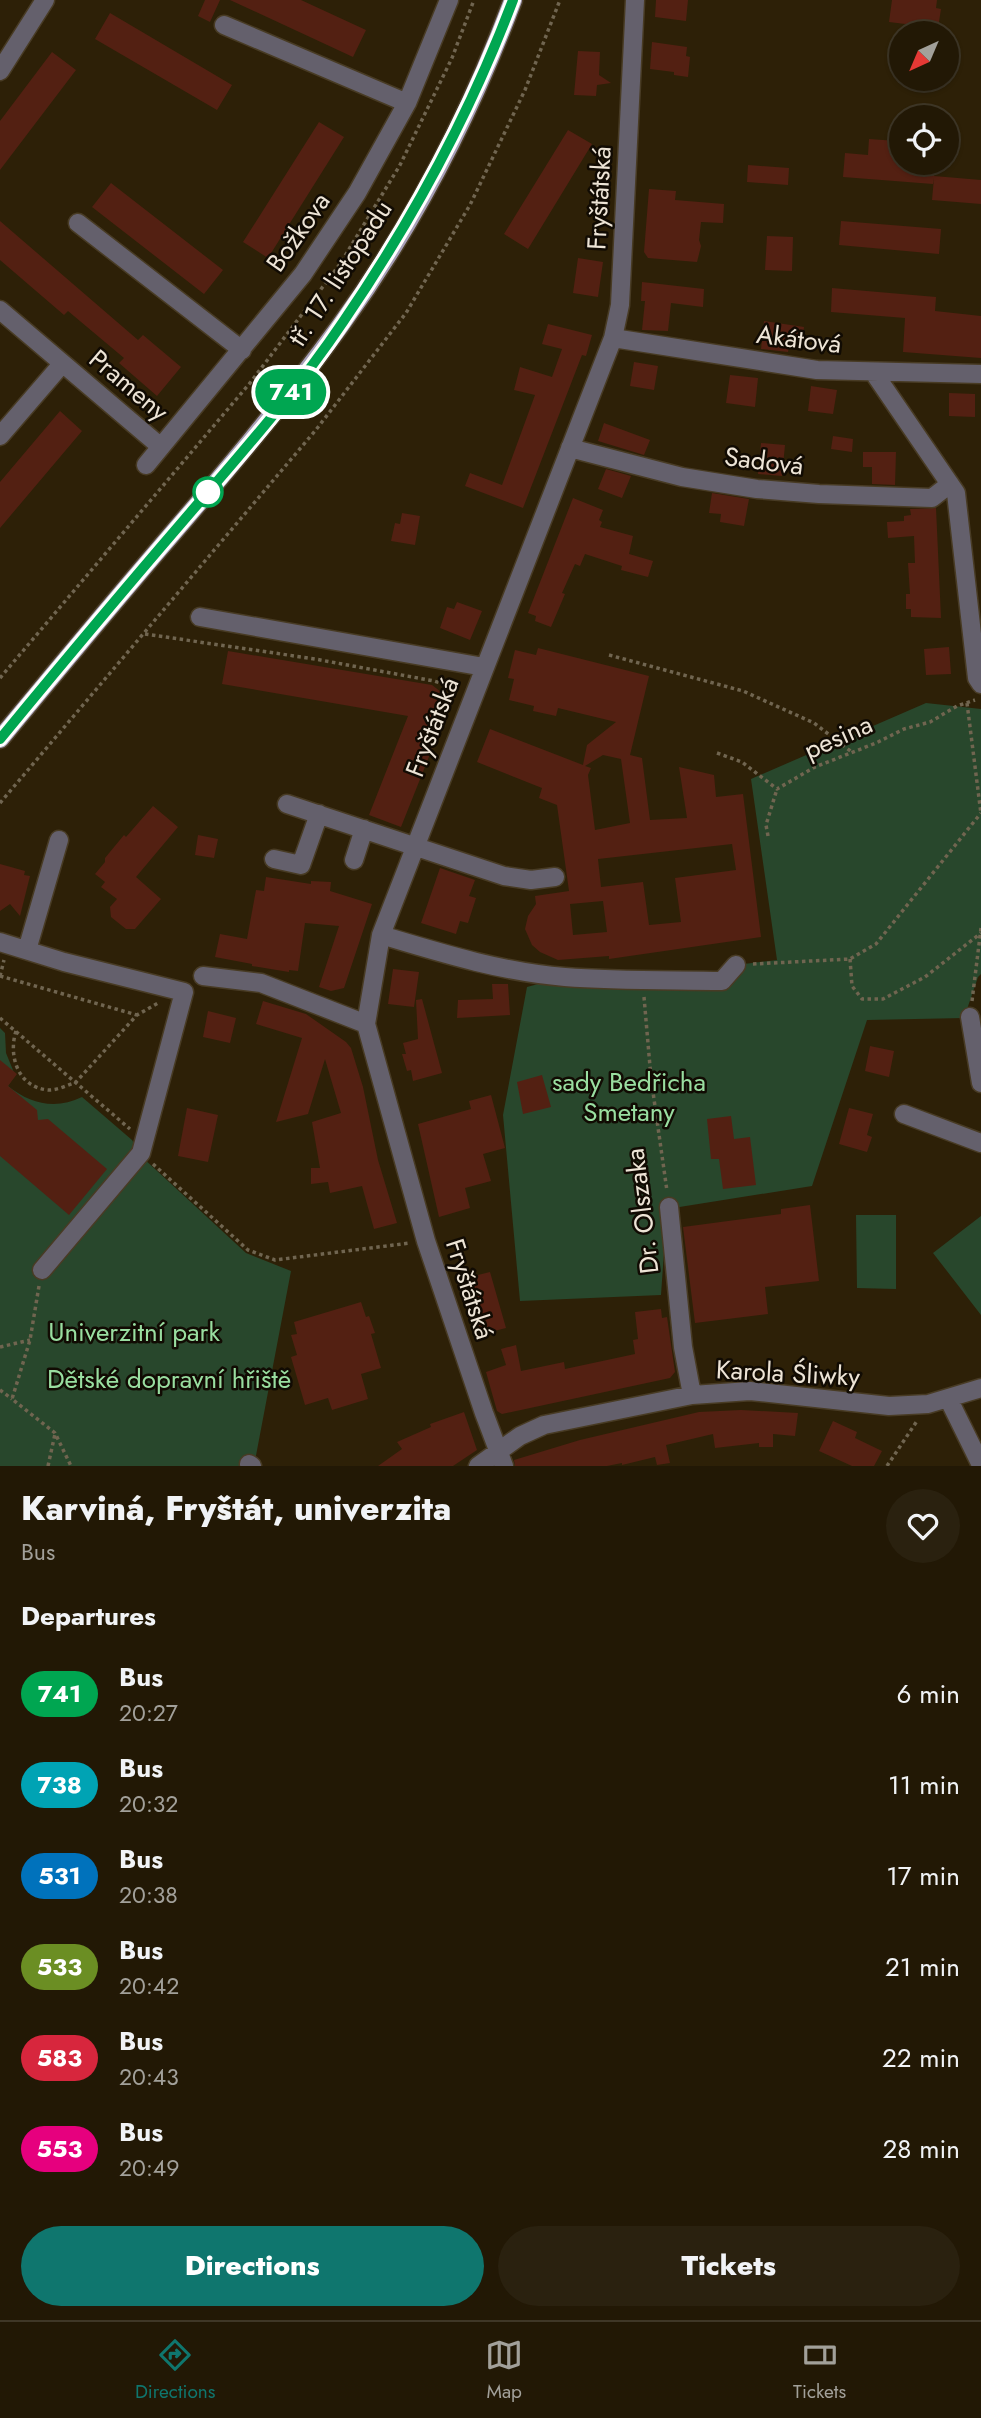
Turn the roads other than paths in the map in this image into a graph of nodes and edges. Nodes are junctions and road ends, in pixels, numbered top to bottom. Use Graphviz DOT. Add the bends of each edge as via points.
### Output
graph roads {
  1 [pos="45,0"];
  2 [pos="449,0"];
  3 [pos="513,0"];
  4 [pos="635,0"];
  5 [pos="224,25"];
  6 [pos="0,71"];
  7 [pos="407,103"];
  8 [pos="78,223"];
  9 [pos="0,310"];
  10 [pos="613,338"];
  11 [pos="242,350"];
  12 [pos="62,364"];
  13 [pos="874,373"];
  14 [pos="981,374"];
  15 [pos="0,436"];
  16 [pos="161,447"];
  17 [pos="570,448"];
  18 [pos="146,465"];
  19 [pos="950,484"];
  20 [pos="200,617"];
  21 [pos="484,667"];
  22 [pos="981,684"];
  23 [pos="0,739"];
  24 [pos="287,804"];
  25 [pos="319,814"];
  26 [pos="364,829"];
  27 [pos="59,840"];
  28 [pos="415,845"];
  29 [pos="274,859"];
  30 [pos="354,860"];
  31 [pos="555,877"];
  32 [pos="381,935"];
  33 [pos="0,942"];
  34 [pos="27,950"];
  35 [pos="736,965"];
  36 [pos="203,976"];
  37 [pos="970,1017"];
  38 [pos="366,1024"];
  39 [pos="981,1083"];
  40 [pos="904,1114"];
  41 [pos="981,1143"];
  42 [pos="669,1207"];
  43 [pos="42,1270"];
  44 [pos="981,1388"];
  45 [pos="692,1395"];
  46 [pos="949,1400"];
  47 [pos="501,1458"];
  48 [pos="981,1465"];
  49 [pos="478,1466"];
  1 -- 6 [label="street"];
  2 -- 7 [label="street, Božkova"];
  3 -- 23 [label="main road, tř. 17. listopadu" via="466,114 391,250 341,325 289,394"];
  4 -- 10 [label="street, Fryštátská" via="620,306"];
  5 -- 7 [label="street"];
  7 -- 11 [label="street, Božkova" via="357,193 303,274"];
  8 -- 11 [label="street"];
  9 -- 12 [label="street, Prameny"];
  10 -- 13 [label="street, Akátová" via="817,370"];
  10 -- 17 [label="street, Fryštátská"];
  11 -- 16 [label="street, Božkova"];
  12 -- 15 [label="street, Prameny"];
  12 -- 16 [label="street, Prameny"];
  13 -- 14 [label="street, Akátová"];
  13 -- 19 [label="street"];
  16 -- 18 [label="street, Božkova"];
  17 -- 19 [label="street, Sadová" via="682,477 757,489 932,498"];
  17 -- 21 [label="street, Fryštátská"];
  19 -- 22 [label="street" via="956,493"];
  20 -- 21 [label="street"];
  21 -- 28 [label="street, Fryštátská"];
  24 -- 25 [label="street"];
  25 -- 26 [label="street"];
  25 -- 29 [label="street" via="301,865"];
  26 -- 28 [label="street"];
  26 -- 30 [label="street"];
  27 -- 34 [label="street"];
  28 -- 31 [label="street" via="504,876"];
  28 -- 32 [label="street, Fryštátská"];
  32 -- 35 [label="street" via="451,956 564,977 722,981"];
  32 -- 38 [label="street, Fryštátská"];
  33 -- 34 [label="street"];
  34 -- 43 [label="street" via="184,992 143,1147"];
  36 -- 38 [label="street" via="261,983"];
  37 -- 39 [label="street"];
  38 -- 47 [label="street, Fryštátská" via="426,1241"];
  40 -- 41 [label="street"];
  42 -- 45 [label="street, Dr. Olszaka"];
  44 -- 46 [label="street, Karola Śliwky"];
  45 -- 46 [label="street, Karola Śliwky" via="750,1391 889,1406"];
  45 -- 47 [label="street, Karola Śliwky" via="544,1425 520,1436"];
  46 -- 48 [label="street"];
  47 -- 49 [label="street, Karola Śliwky"];
}
